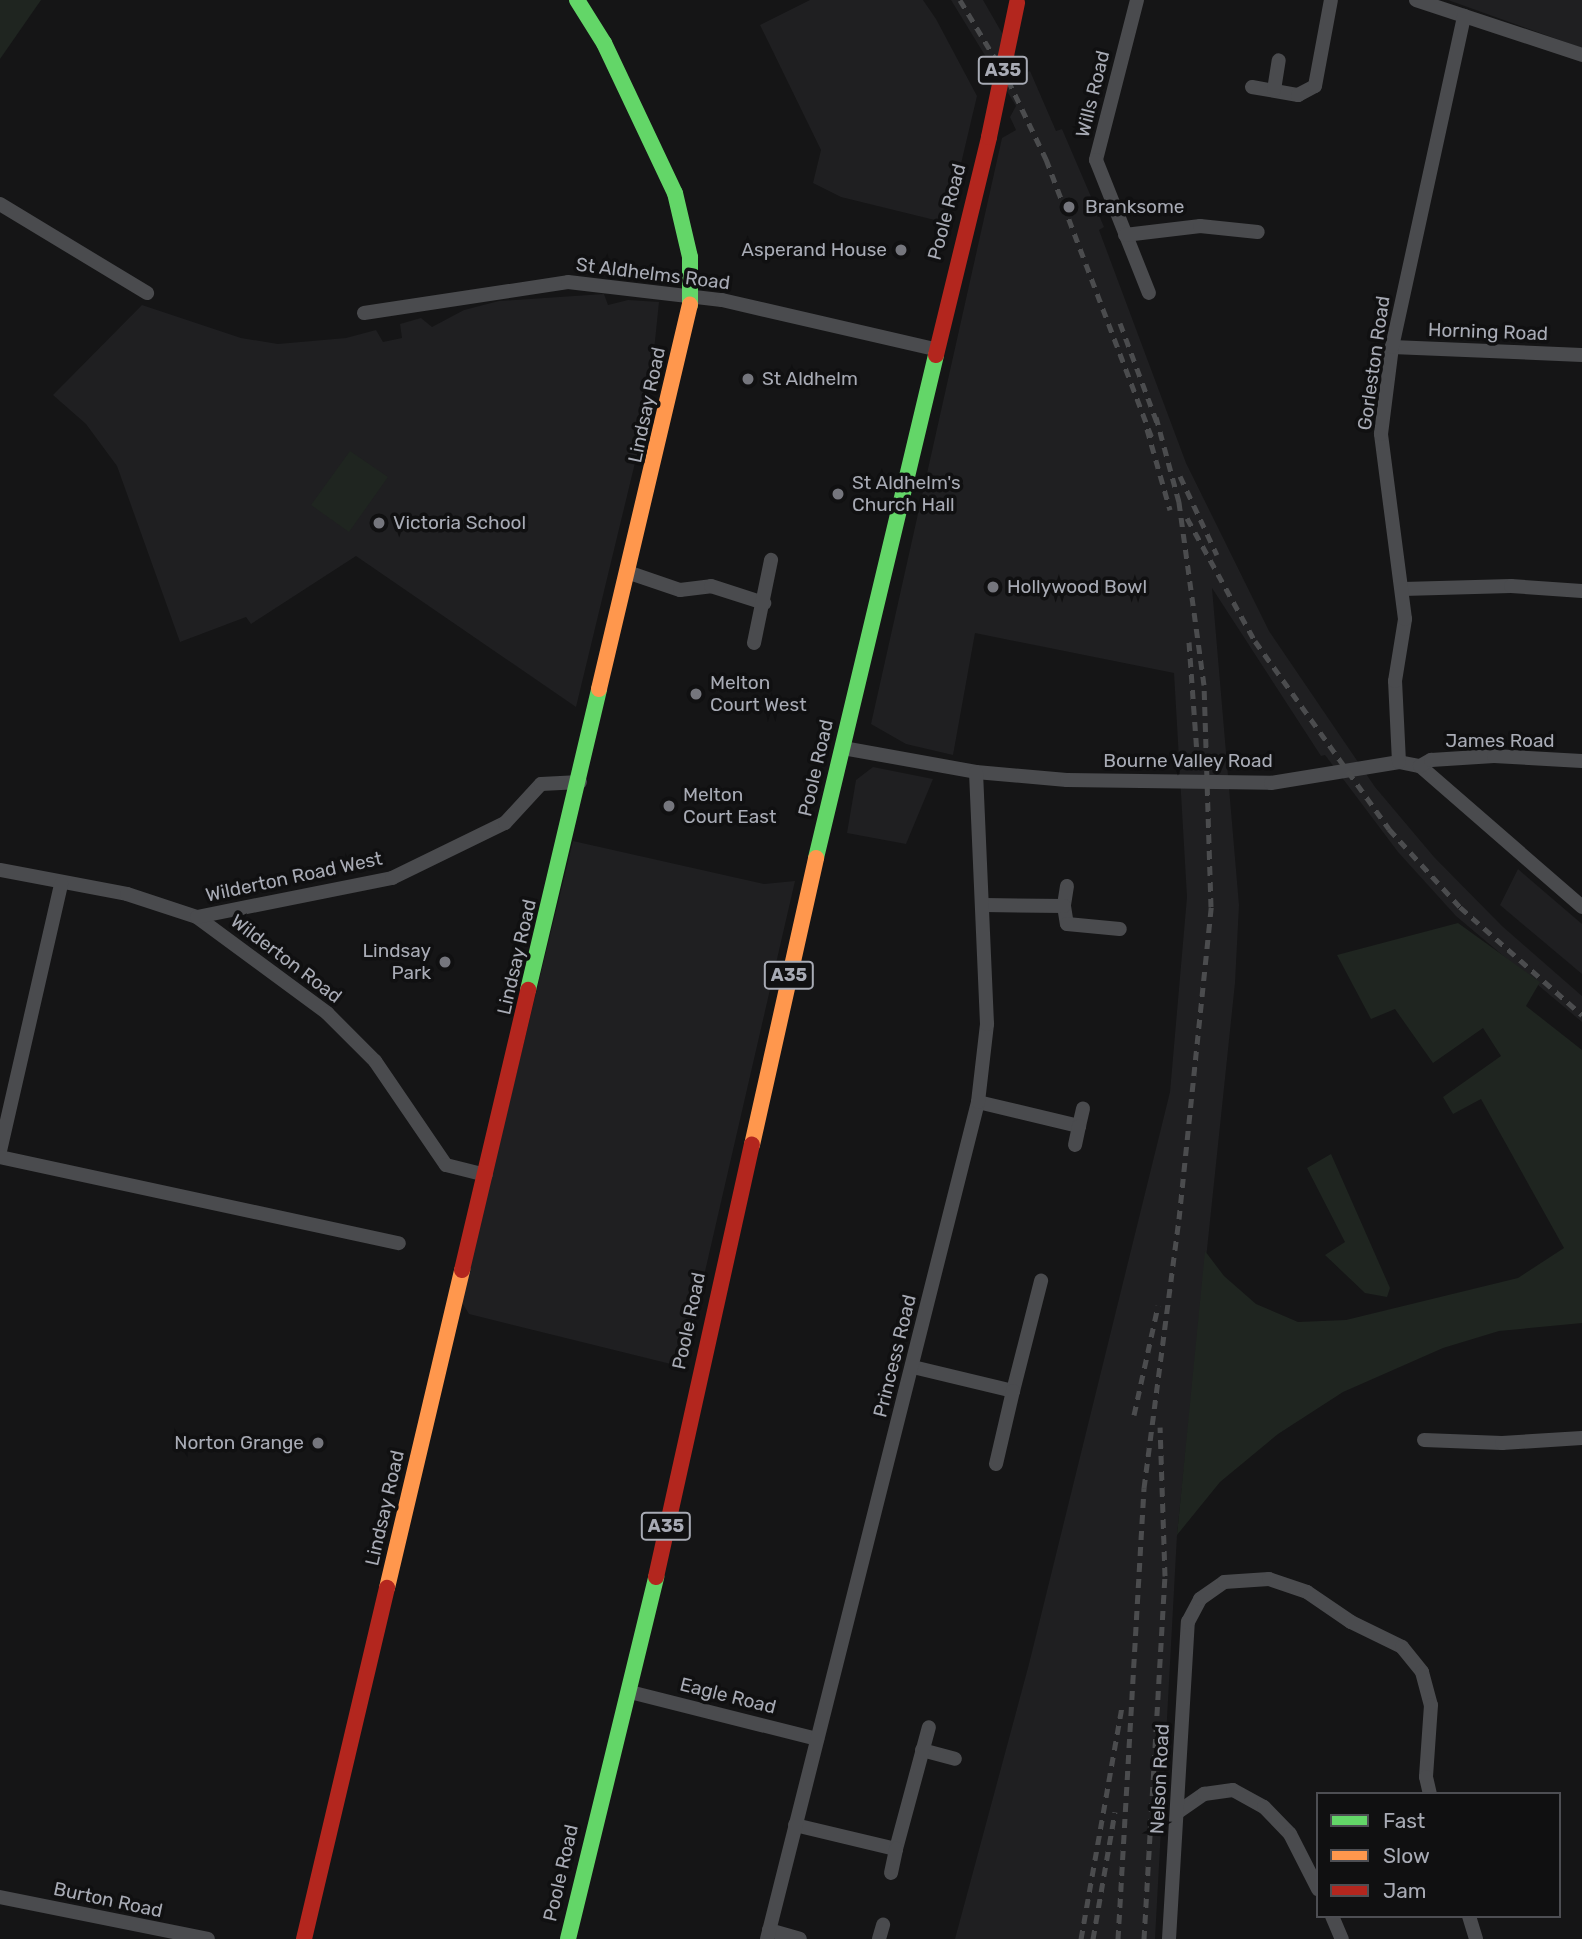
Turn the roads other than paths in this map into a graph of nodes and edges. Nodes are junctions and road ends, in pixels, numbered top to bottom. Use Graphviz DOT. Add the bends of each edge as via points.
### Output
graph roads {
  1 [pos="577,0"];
  2 [pos="1137,0"];
  3 [pos="1331,0"];
  4 [pos="1416,0"];
  5 [pos="1017,1"];
  6 [pos="1464,16"];
  7 [pos="1582,55"];
  8 [pos="1279,60"];
  9 [pos="1252,87"];
  10 [pos="1274,90"];
  11 [pos="0,204"];
  12 [pos="1258,232"];
  13 [pos="1125,235"];
  14 [pos="148,293"];
  15 [pos="1149,293"];
  16 [pos="692,295"];
  17 [pos="364,313"];
  18 [pos="1392,347"];
  19 [pos="934,349"];
  20 [pos="1582,355"];
  21 [pos="771,560"];
  22 [pos="630,573"];
  23 [pos="1403,589"];
  24 [pos="1582,591"];
  25 [pos="764,603"];
  26 [pos="754,643"];
  27 [pos="845,743"];
  28 [pos="1582,761"];
  29 [pos="1399,762"];
  30 [pos="1419,766"];
  31 [pos="976,772"];
  32 [pos="580,782"];
  33 [pos="0,870"];
  34 [pos="61,884"];
  35 [pos="1067,886"];
  36 [pos="984,905"];
  37 [pos="1064,906"];
  38 [pos="1582,907"];
  39 [pos="197,917"];
  40 [pos="1120,929"];
  41 [pos="978,1102"];
  42 [pos="1083,1108"];
  43 [pos="1079,1126"];
  44 [pos="1075,1146"];
  45 [pos="0,1151"];
  46 [pos="0,1157"];
  47 [pos="486,1175"];
  48 [pos="399,1244"];
  49 [pos="1041,1281"];
  50 [pos="913,1367"];
  51 [pos="1013,1391"];
  52 [pos="1582,1438"];
  53 [pos="1424,1440"];
  54 [pos="996,1464"];
  55 [pos="630,1692"];
  56 [pos="929,1727"];
  57 [pos="817,1739"];
  58 [pos="922,1750"];
  59 [pos="955,1759"];
  60 [pos="1430,1792"];
  61 [pos="1178,1812"];
  62 [pos="795,1825"];
  63 [pos="896,1849"];
  64 [pos="891,1873"];
  65 [pos="1316,1885"];
  66 [pos="0,1897"];
  67 [pos="1333,1918"];
  68 [pos="1470,1918"];
  69 [pos="768,1935"];
  70 [pos="208,1939"];
  71 [pos="304,1939"];
  72 [pos="568,1939"];
  73 [pos="800,1939"];
  74 [pos="1169,1939"];
  75 [pos="1342,1939"];
  76 [pos="1476,1939"];
  1 -- 16 [label="main road, Lindsay Road" via="604,43 675,193 686,234"];
  2 -- 13 [label="street, Wills Road" via="1096,160"];
  3 -- 10 [label="street" via="1315,86 1298,95"];
  4 -- 6 [label="street"];
  5 -- 19 [label="main road, Poole Road / A35, bridge" via="989,137"];
  6 -- 7 [label="street"];
  6 -- 18 [label="street, Gorleston Road"];
  8 -- 10 [label="street"];
  9 -- 10 [label="street"];
  11 -- 14 [label="street"];
  12 -- 13 [label="street" via="1200,226"];
  13 -- 15 [label="street, Wills Road"];
  16 -- 17 [label="street, St Aldhelms Road" via="544,282"];
  16 -- 19 [label="street, St Aldhelms Road"];
  16 -- 22 [label="main road, Lindsay Road"];
  18 -- 20 [label="street, Horning Road"];
  18 -- 23 [label="street, Gorleston Road" via="1381,434"];
  19 -- 27 [label="main road, Poole Road / A35"];
  21 -- 25 [label="street"];
  22 -- 25 [label="street" via="680,590 711,586"];
  22 -- 32 [label="main road, Lindsay Road"];
  23 -- 24 [label="street" via="1511,586"];
  23 -- 29 [label="street, Gorleston Road" via="1404,639 1394,699"];
  25 -- 26 [label="street"];
  27 -- 31 [label="street, Bourne Valley Road"];
  27 -- 55 [label="main road, Poole Road / A35" via="729,1235"];
  28 -- 30 [label="street, James Road" via="1494,756 1431,760"];
  29 -- 30 [label="street, Bourne Valley Road"];
  29 -- 31 [label="street, Bourne Valley Road" via="1271,783 1066,780"];
  30 -- 38 [label="street, Bourne Valley Road"];
  31 -- 36 [label="street, Princess Road"];
  32 -- 39 [label="street, Wilderton Road West" via="541,784 505,823 393,878"];
  32 -- 47 [label="main road, Lindsay Road"];
  33 -- 34 [label="street, Wilderton Road"];
  34 -- 39 [label="street, Wilderton Road" via="127,894"];
  34 -- 45 [label="street"];
  35 -- 37 [label="street"];
  36 -- 37 [label="street"];
  36 -- 41 [label="street, Princess Road" via="987,1024"];
  37 -- 40 [label="street" via="1067,924"];
  39 -- 47 [label="street, Wilderton Road" via="327,1013 375,1061 446,1165"];
  41 -- 43 [label="street"];
  41 -- 50 [label="street, Princess Road"];
  42 -- 43 [label="street"];
  43 -- 44 [label="street"];
  46 -- 48 [label="street"];
  47 -- 71 [label="main road, Lindsay Road"];
  49 -- 51 [label="street"];
  50 -- 51 [label="street"];
  50 -- 57 [label="street, Princess Road"];
  51 -- 54 [label="street"];
  52 -- 53 [label="street" via="1502,1443"];
  55 -- 57 [label="street, Eagle Road"];
  55 -- 72 [label="main road, Poole Road / A35" via="602,1788"];
  56 -- 58 [label="street"];
  57 -- 62 [label="street, Princess Road"];
  58 -- 59 [label="street"];
  58 -- 63 [label="street"];
  60 -- 61 [label="street, Nelson Road" via="1426,1777 1431,1704 1422,1672 1402,1647 1351,1622 1307,1592 1269,1579 1224,1582 1200,1599 1188,1622"];
  61 -- 65 [label="street" via="1204,1794 1233,1790 1264,1807 1290,1834"];
  61 -- 74 [label="street, Nelson Road"];
  62 -- 63 [label="street"];
  62 -- 69 [label="street, Princess Road"];
  63 -- 64 [label="street"];
  66 -- 70 [label="street, Burton Road"];
  67 -- 75 [label="street"];
  68 -- 76 [label="street"];
  69 -- 73 [label="street"];
}
